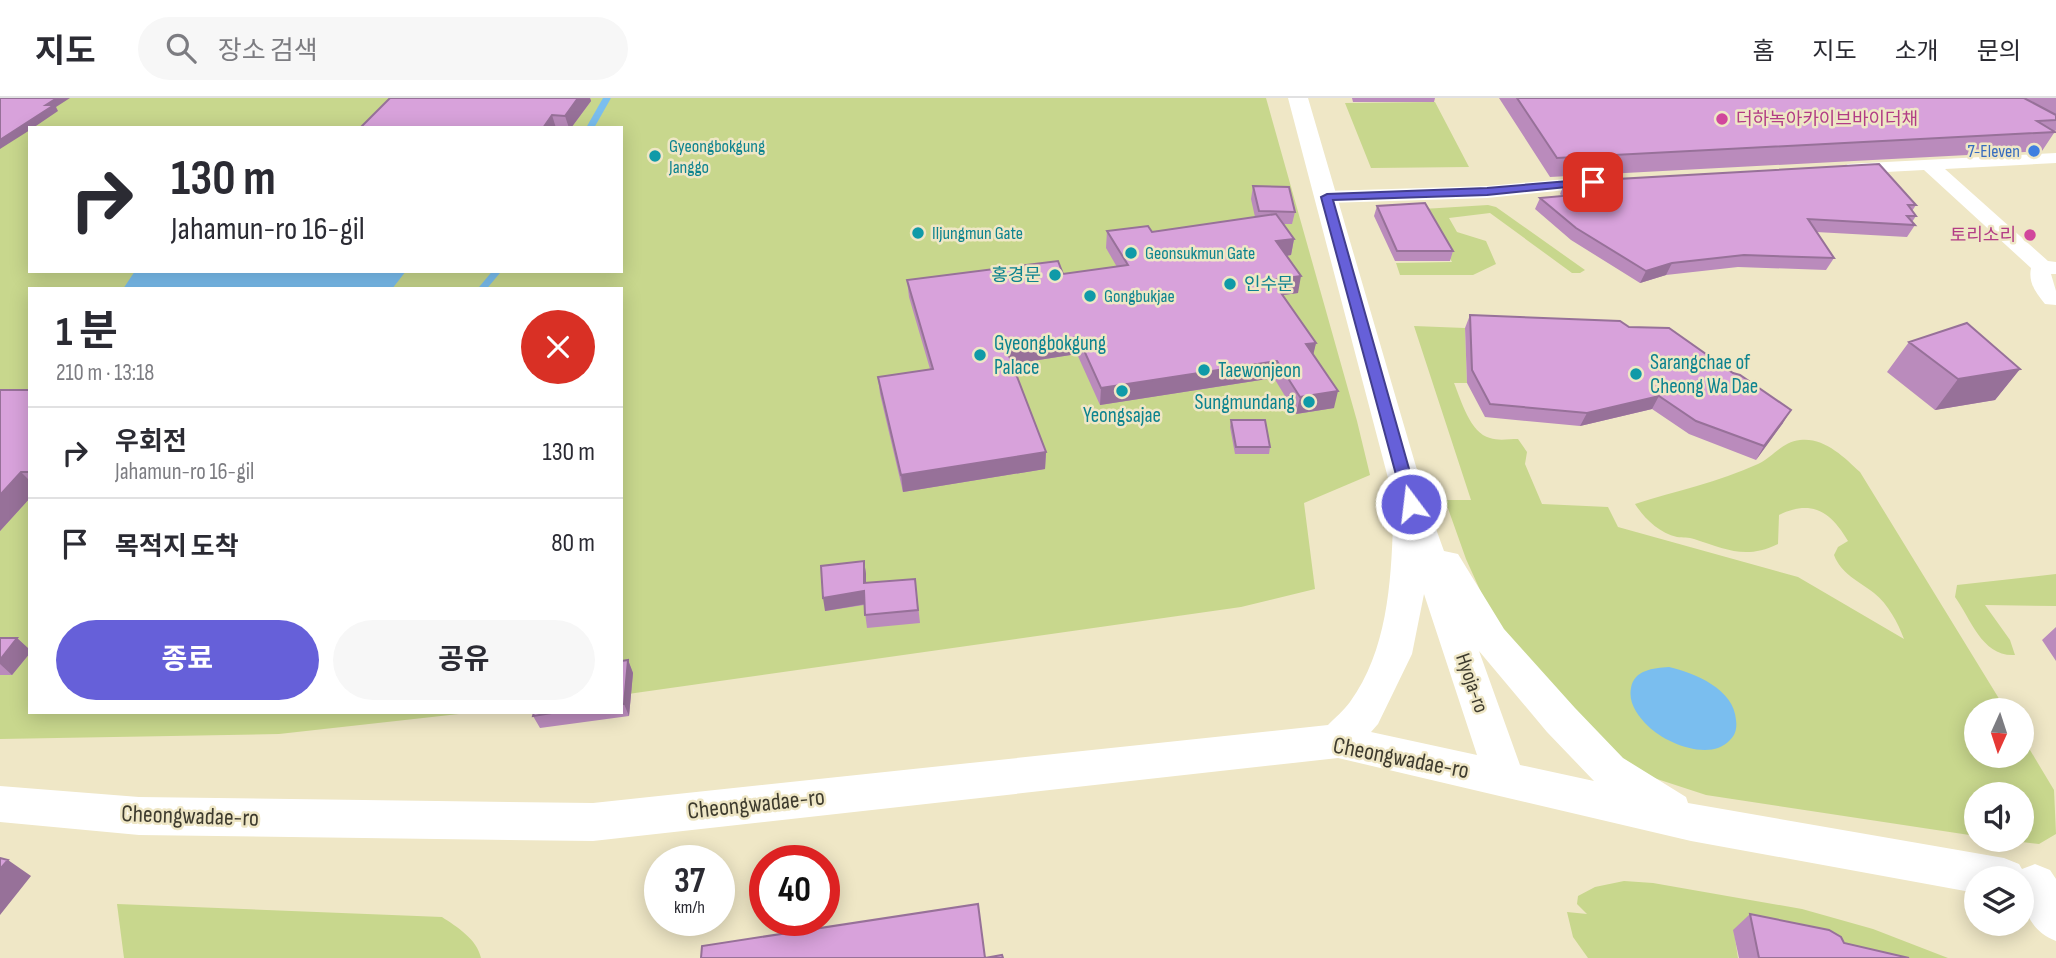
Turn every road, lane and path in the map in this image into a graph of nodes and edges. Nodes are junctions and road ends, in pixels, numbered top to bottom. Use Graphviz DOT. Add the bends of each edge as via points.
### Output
graph roads {
  1 [pos="1298,98"];
  2 [pos="2056,158"];
  3 [pos="1928,164"];
  4 [pos="1828,170"];
  5 [pos="1620,181"];
  6 [pos="1327,197"];
  7 [pos="2049,267"];
  8 [pos="2052,300"];
  9 [pos="1411,504"];
  10 [pos="1338,741"];
  11 [pos="1505,780"];
  12 [pos="0,804"];
  13 [pos="1691,822"];
  14 [pos="2035,890"];
  1 -- 6 [label="street, Hyoja-ro"];
  2 -- 3 [label="street"];
  3 -- 4 [label="street"];
  3 -- 7 [label="street"];
  5 -- 6 [label="street" via="1487,192"];
  6 -- 9 [label="street, Hyoja-ro"];
  7 -- 8 [label="street" via="2039,274"];
  9 -- 10 [label="street" via="1408,586 1394,654 1364,713"];
  9 -- 11 [label="street, Hyoja-ro"];
  9 -- 13 [label="street" via="1491,639 1524,678 1609,770"];
  10 -- 11 [label="street, Cheongwadae-ro"];
  10 -- 12 [label="street, Cheongwadae-ro" via="593,822 139,816"];
  11 -- 13 [label="street"];
  13 -- 14 [label="street"];
}
